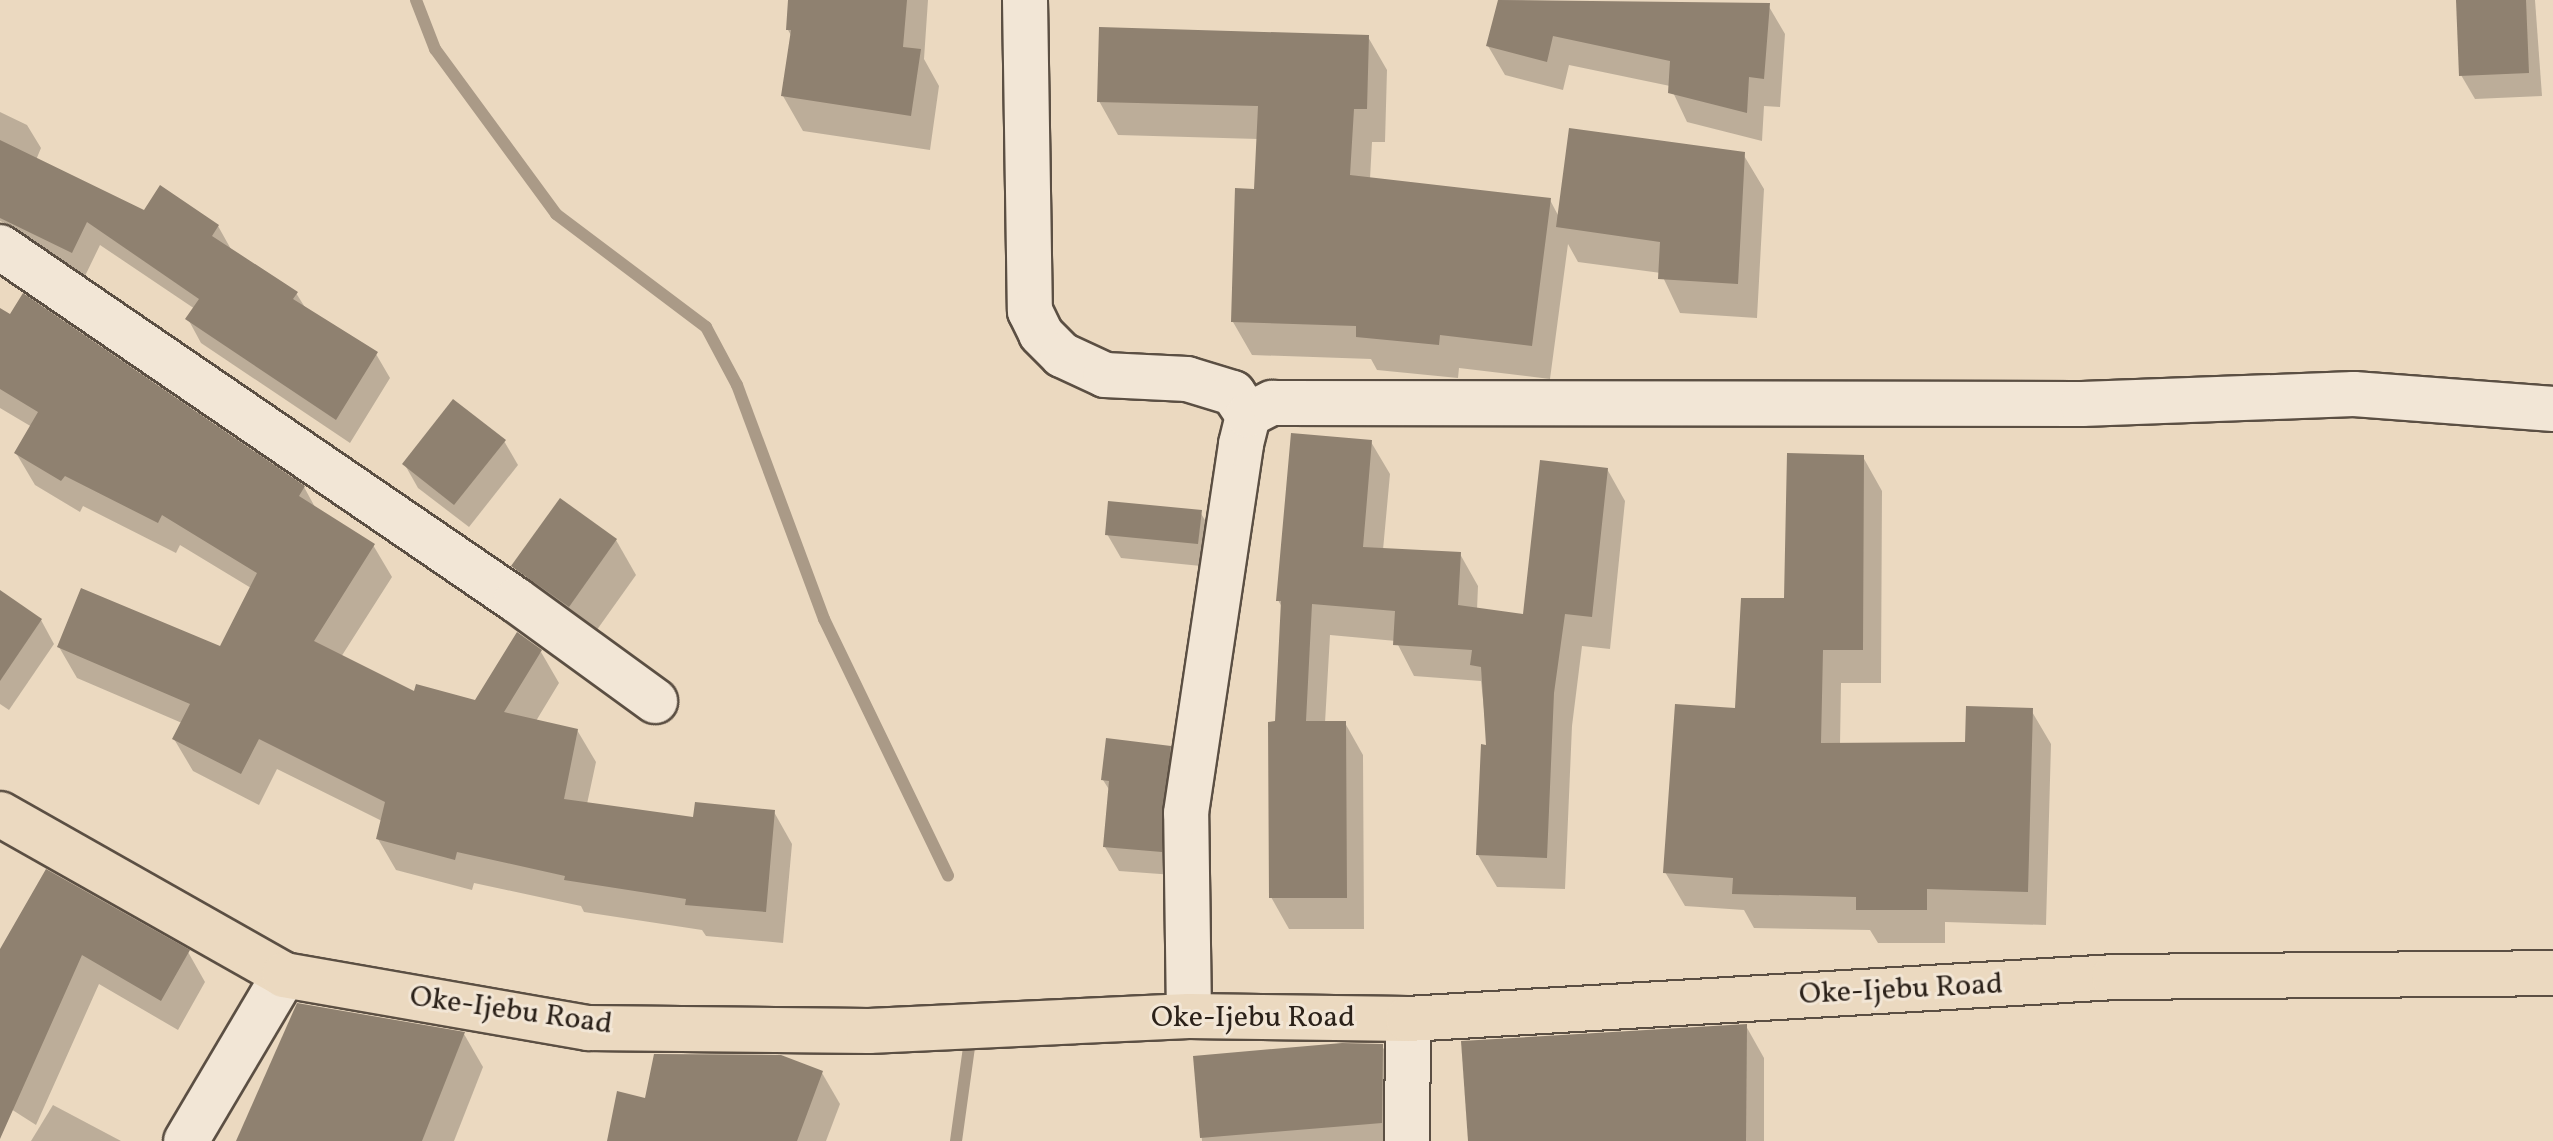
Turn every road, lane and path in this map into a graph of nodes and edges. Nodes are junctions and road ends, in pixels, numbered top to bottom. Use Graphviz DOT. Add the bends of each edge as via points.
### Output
graph roads {
  1 [pos="1025,0"];
  2 [pos="0,247"];
  3 [pos="2553,409"];
  4 [pos="1248,415"];
  5 [pos="655,701"];
  6 [pos="0,814"];
  7 [pos="2553,973"];
  8 [pos="284,975"];
  9 [pos="1189,1016"];
  10 [pos="1408,1019"];
  11 [pos="186,1141"];
  12 [pos="1407,1141"];
  1 -- 4 [label="street" via="1030,311 1041,334 1062,355 1105,375 1187,379 1233,393"];
  2 -- 5 [label="street"];
  3 -- 4 [label="street" via="2354,394 2082,404 1272,403"];
  4 -- 9 [label="street" via="1186,813"];
  6 -- 8 [label="main road, Oke-Ijebu Road"];
  7 -- 10 [label="main road, Oke-Ijebu Road" via="2114,977"];
  8 -- 9 [label="main road, Oke-Ijebu Road" via="588,1028 869,1031"];
  8 -- 11 [label="street"];
  9 -- 10 [label="main road, Oke-Ijebu Road"];
  10 -- 12 [label="street"];
}
